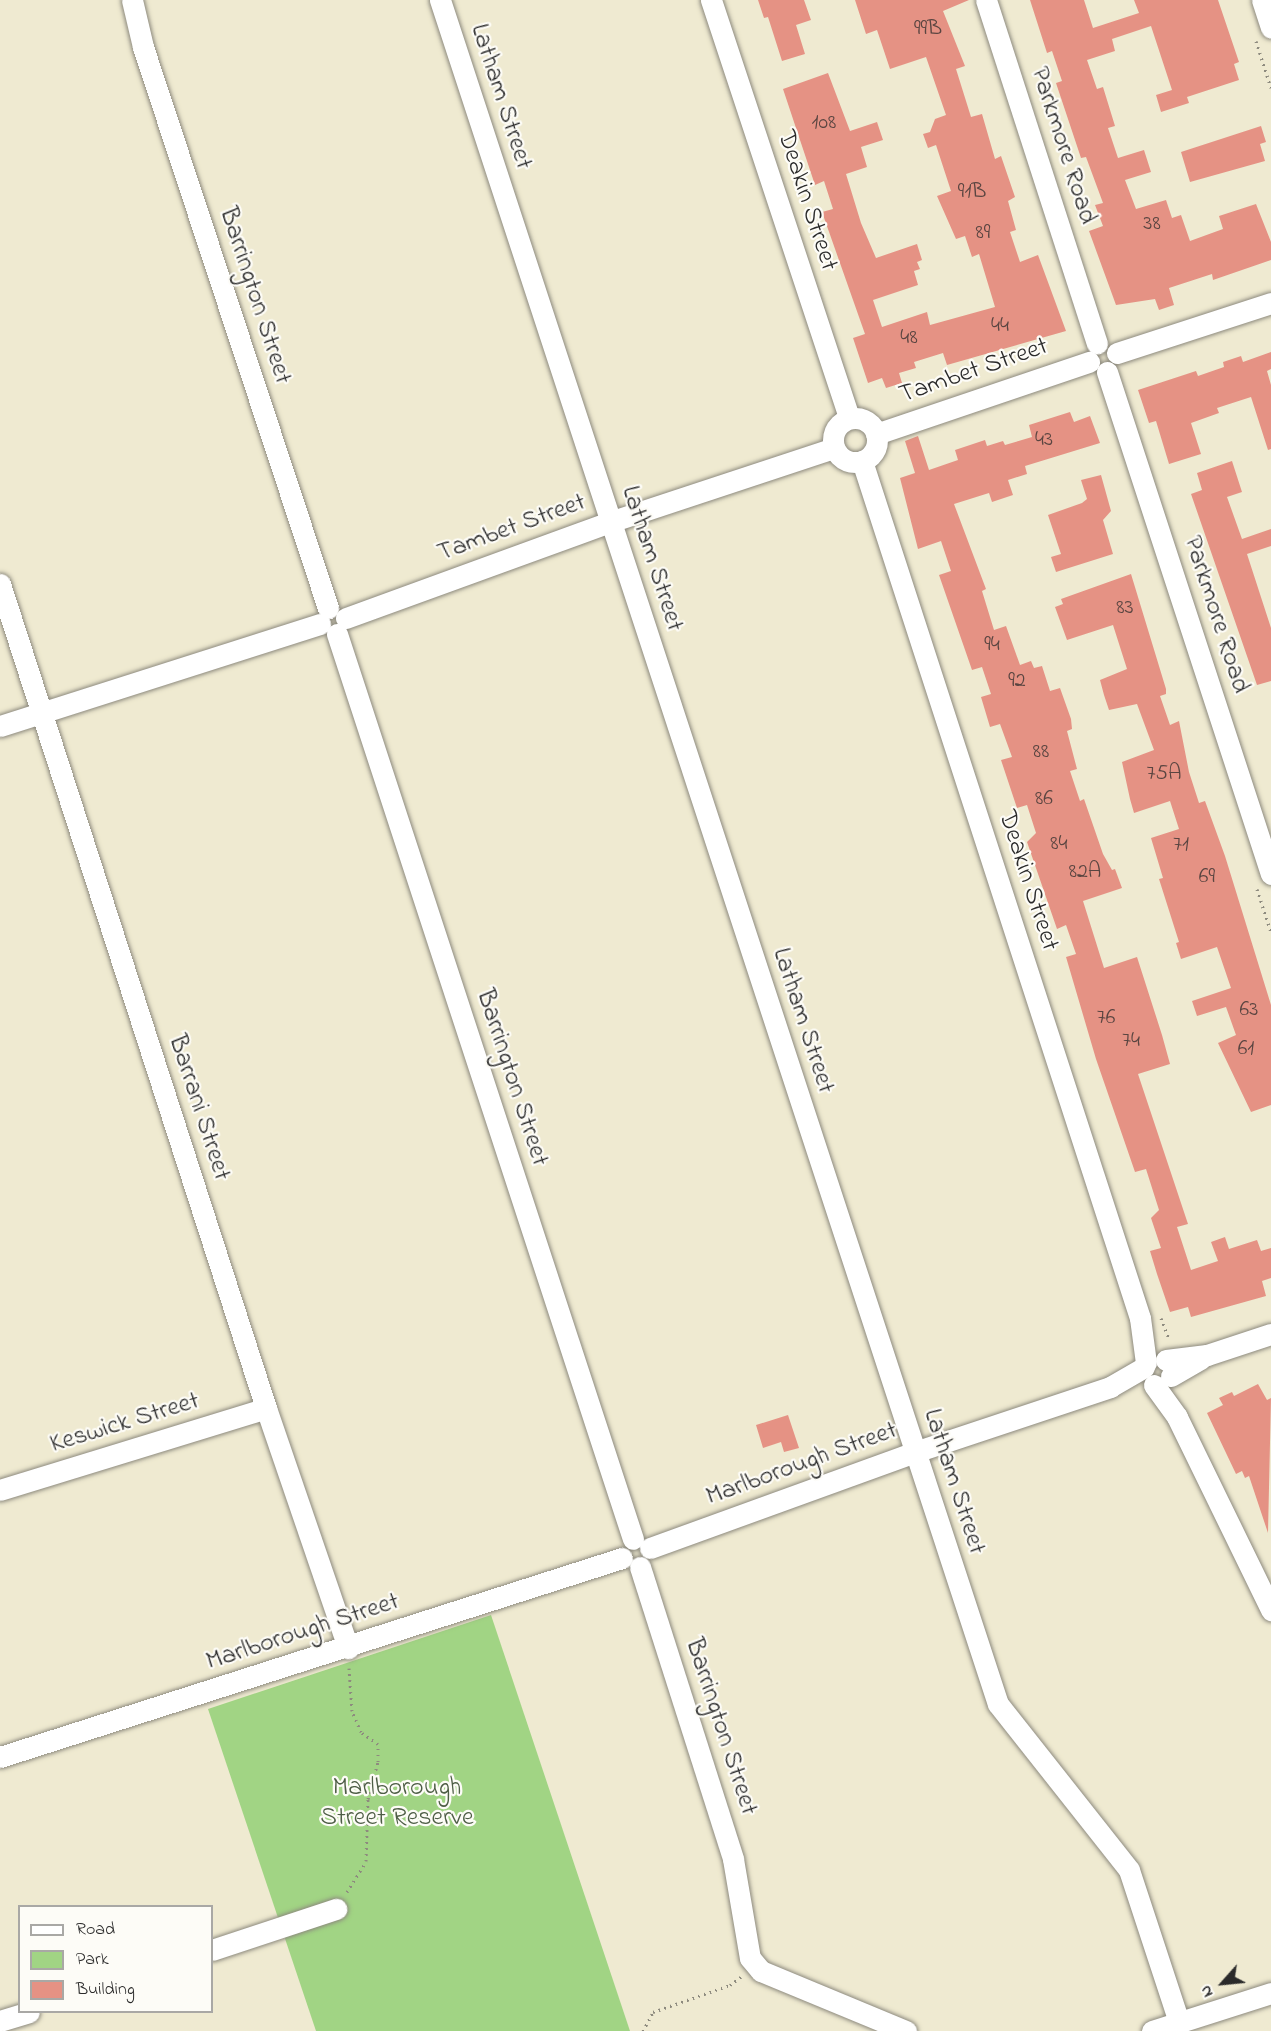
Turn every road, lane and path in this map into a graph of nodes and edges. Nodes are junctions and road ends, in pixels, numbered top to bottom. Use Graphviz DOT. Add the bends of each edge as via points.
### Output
graph roads {
  1 [pos="132,0"];
  2 [pos="440,0"];
  3 [pos="711,0"];
  4 [pos="986,0"];
  5 [pos="1262,0"];
  6 [pos="1262,30"];
  7 [pos="1271,88"];
  8 [pos="1271,303"];
  9 [pos="1098,359"];
  10 [pos="849,418"];
  11 [pos="876,434"];
  12 [pos="834,448"];
  13 [pos="862,461"];
  14 [pos="610,522"];
  15 [pos="0,584"];
  16 [pos="333,621"];
  17 [pos="42,712"];
  18 [pos="0,726"];
  19 [pos="1271,874"];
  20 [pos="1150,1317"];
  21 [pos="1271,1334"];
  22 [pos="1160,1368"];
  23 [pos="266,1408"];
  24 [pos="915,1452"];
  25 [pos="0,1491"];
  26 [pos="636,1553"];
  27 [pos="1271,1610"];
  28 [pos="348,1648"];
  29 [pos="0,1757"];
  30 [pos="336,1909"];
  31 [pos="213,1950"];
  32 [pos="755,1966"];
  33 [pos="1271,1994"];
  34 [pos="26,2013"];
  35 [pos="0,2021"];
  36 [pos="1179,2022"];
  37 [pos="641,2030"];
  38 [pos="906,2031"];
  39 [pos="1152,2031"];
  1 -- 16 [label="street, Barrington Street" via="143,47"];
  2 -- 14 [label="street, Latham Street"];
  3 -- 10 [label="street, Deakin Street"];
  4 -- 9 [label="street, Parkmore Road"];
  5 -- 6 [label="street"];
  6 -- 7 [label="path"];
  8 -- 9 [label="street" via="1118,353 1112,345"];
  9 -- 11 [label="street, Tambet Street"];
  9 -- 19 [label="street, Parkmore Road"];
  10 -- 11 [label="street" via="866,421"];
  10 -- 12 [label="street" via="835,429"];
  11 -- 13 [label="street" via="875,450"];
  12 -- 13 [label="street" via="845,460"];
  12 -- 14 [label="street, Tambet Street"];
  13 -- 20 [label="street, Deakin Street"];
  14 -- 16 [label="street, Tambet Street"];
  14 -- 24 [label="street, Latham Street"];
  15 -- 17 [label="street, Barrani Street"];
  16 -- 17 [label="street, Tambet Street"];
  16 -- 26 [label="street, Barrington Street"];
  17 -- 18 [label="street, Tambet Street"];
  17 -- 23 [label="street, Barrani Street"];
  20 -- 22 [label="street, Deakin Street"];
  20 -- 22 [label="path" via="1168,1339"];
  21 -- 22 [label="street, Marlborough Street"];
  22 -- 24 [label="street, Marlborough Street"];
  22 -- 27 [label="street, Deakin Street" via="1177,1417"];
  23 -- 25 [label="street, Keswick Street"];
  23 -- 28 [label="street, Barrani Street"];
  24 -- 26 [label="street, Marlborough Street"];
  24 -- 36 [label="street, Latham Street" via="998,1704 1129,1869"];
  26 -- 28 [label="street, Marlborough Street"];
  26 -- 32 [label="street, Barrington Street" via="733,1859 748,1949"];
  28 -- 29 [label="street, Marlborough Street"];
  28 -- 30 [label="path" via="352,1711 361,1732 378,1744 378,1762 368,1799 366,1862"];
  30 -- 31 [label="street"];
  32 -- 37 [label="path" via="730,1985 653,2013"];
  32 -- 38 [label="street"];
  33 -- 36 [label="street"];
  34 -- 35 [label="street"];
  36 -- 39 [label="street"];
}
